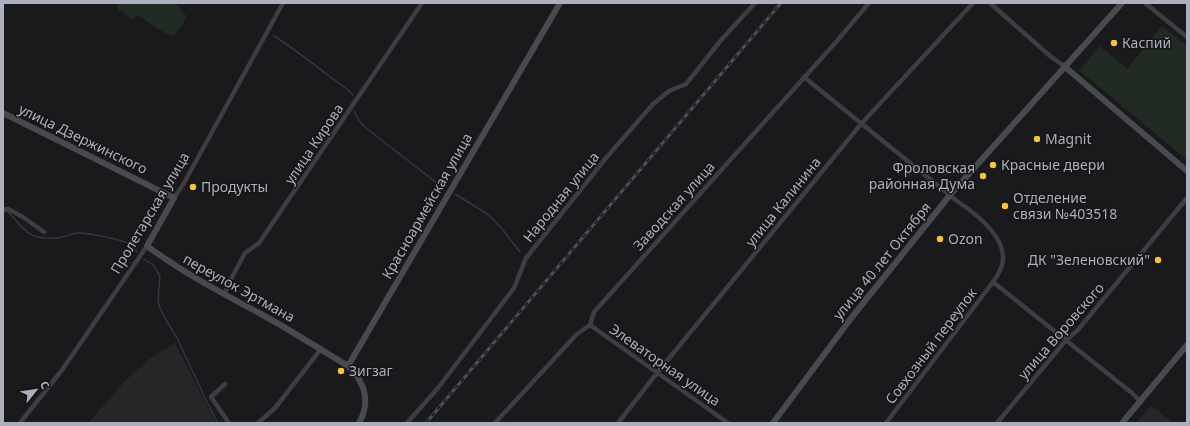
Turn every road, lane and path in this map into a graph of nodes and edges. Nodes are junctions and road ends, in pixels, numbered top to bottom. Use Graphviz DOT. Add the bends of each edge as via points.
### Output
graph roads {
  1 [pos="283,3"];
  2 [pos="422,3"];
  3 [pos="560,3"];
  4 [pos="755,3"];
  5 [pos="869,3"];
  6 [pos="973,3"];
  7 [pos="990,3"];
  8 [pos="1122,3"];
  9 [pos="1144,3"];
  10 [pos="1187,37"];
  11 [pos="1064,66"];
  12 [pos="804,77"];
  13 [pos="3,113"];
  14 [pos="861,124"];
  15 [pos="1187,171"];
  16 [pos="950,195"];
  17 [pos="174,198"];
  18 [pos="1187,198"];
  19 [pos="5,210"];
  20 [pos="44,232"];
  21 [pos="147,246"];
  22 [pos="994,282"];
  23 [pos="224,295"];
  24 [pos="590,325"];
  25 [pos="1066,340"];
  26 [pos="1187,345"];
  27 [pos="321,349"];
  28 [pos="348,366"];
  29 [pos="657,373"];
  30 [pos="225,384"];
  31 [pos="1141,402"];
  32 [pos="20,423"];
  33 [pos="229,423"];
  34 [pos="258,423"];
  35 [pos="359,423"];
  36 [pos="406,423"];
  37 [pos="496,423"];
  38 [pos="618,423"];
  39 [pos="728,423"];
  40 [pos="773,423"];
  41 [pos="886,423"];
  42 [pos="997,423"];
  43 [pos="1122,423"];
  1 -- 17 [label="street, Пролетарская улица"];
  2 -- 23 [label="street, улица Кирова" via="259,243 245,253"];
  3 -- 28 [label="street, Красноармейская улица"];
  4 -- 36 [label="street, Народная улица" via="722,38 686,84 669,91 654,104 606,158 526,258 514,288 438,388"];
  5 -- 12 [label="street, Заводская улица"];
  6 -- 14 [label="street, улица Калинина"];
  7 -- 11 [label="street"];
  8 -- 11 [label="street, улица 40 лет Октября"];
  9 -- 10 [label="street"];
  11 -- 15 [label="street"];
  11 -- 16 [label="street, улица 40 лет Октября"];
  12 -- 14 [label="street, Совхозный переулок"];
  12 -- 24 [label="street, Заводская улица" via="594,312"];
  13 -- 17 [label="street, улица Дзержинского"];
  14 -- 16 [label="street, Совхозный переулок"];
  14 -- 29 [label="street, улица Калинина"];
  16 -- 22 [label="street, Совхозный переулок" via="988,226 999,243 1003,263"];
  16 -- 40 [label="street, улица 40 лет Октября" via="852,316"];
  17 -- 21 [label="street, Пролетарская улица"];
  18 -- 25 [label="street, улица Воровского" via="1082,325"];
  19 -- 20 [label="street" via="23,217"];
  21 -- 23 [label="street, переулок Эртмана"];
  21 -- 32 [label="street, Пролетарская улица" via="62,370"];
  22 -- 25 [label="street, Совхозный переулок"];
  22 -- 41 [label="street, Совхозный переулок"];
  23 -- 27 [label="street, переулок Эртмана"];
  24 -- 29 [label="street, Элеваторная улица"];
  24 -- 37 [label="street, Заводская улица" via="576,335"];
  25 -- 31 [label="street, Совхозный переулок"];
  25 -- 42 [label="street, улица Воровского"];
  26 -- 31 [label="street"];
  27 -- 28 [label="street, переулок Эртмана"];
  27 -- 34 [label="street" via="275,408"];
  28 -- 35 [label="street" via="358,378 366,399 366,408"];
  29 -- 38 [label="street, улица Калинина"];
  29 -- 39 [label="street, Элеваторная улица"];
  30 -- 33 [label="street" via="211,397"];
  31 -- 43 [label="street"];
}
